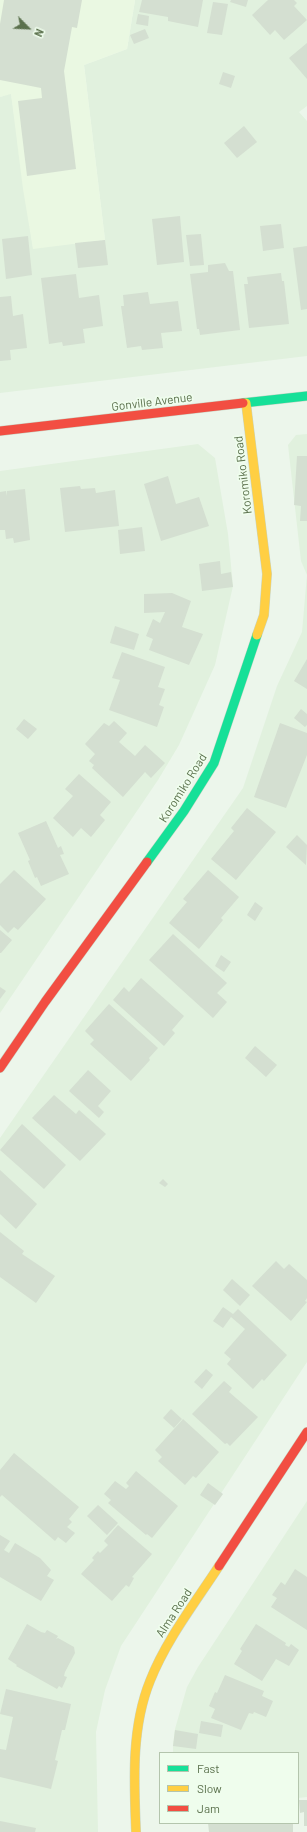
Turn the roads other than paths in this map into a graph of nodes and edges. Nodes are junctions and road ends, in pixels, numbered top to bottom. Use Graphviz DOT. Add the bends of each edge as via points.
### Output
graph roads {
  1 [pos="307,396"];
  2 [pos="246,403"];
  3 [pos="0,431"];
  4 [pos="0,1068"];
  5 [pos="307,1432"];
  6 [pos="136,1832"];
  1 -- 2 [label="street, Gonville Avenue"];
  2 -- 3 [label="street, Gonville Avenue"];
  2 -- 4 [label="street, Koromiko Road" via="267,574 264,615 214,763 184,811"];
  5 -- 6 [label="street, Alma Road" via="169,1642 156,1666 145,1695 136,1738"];
}
